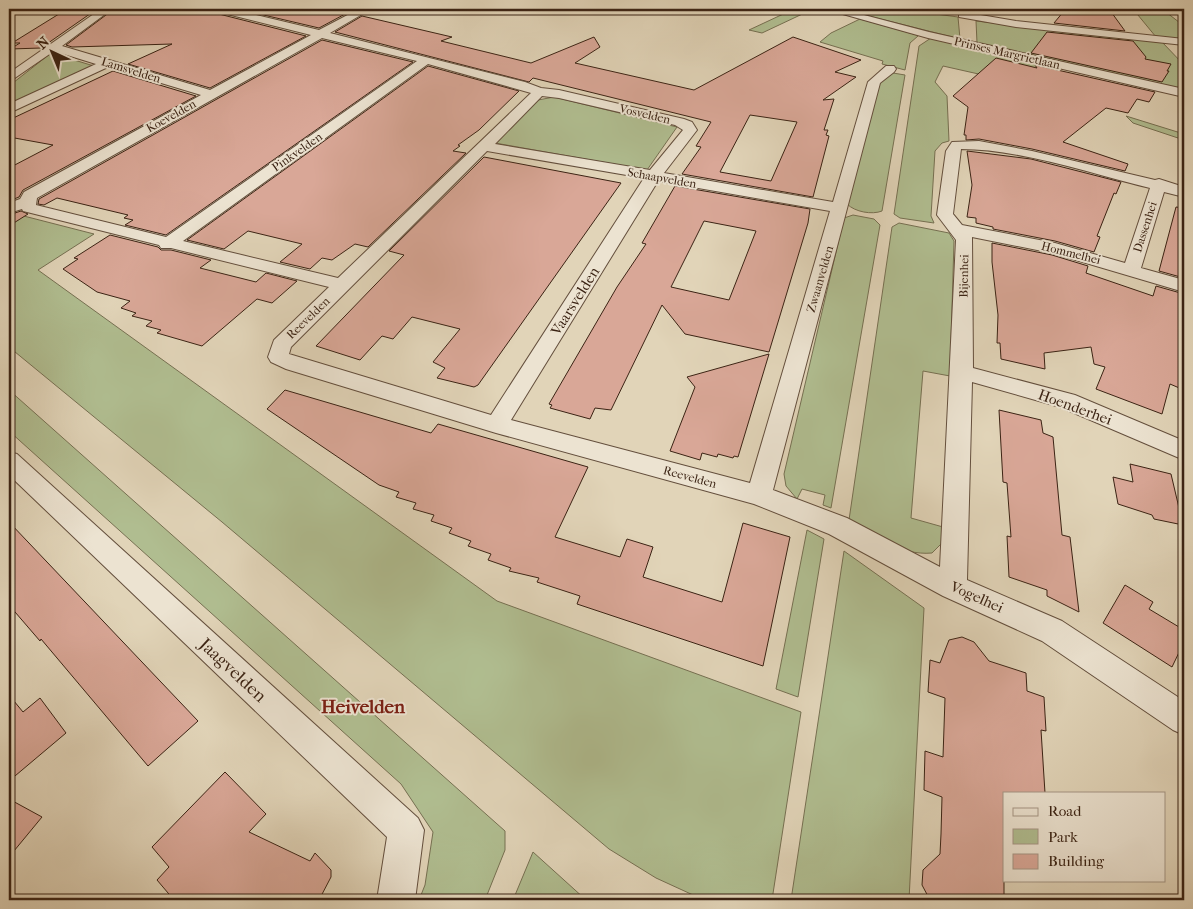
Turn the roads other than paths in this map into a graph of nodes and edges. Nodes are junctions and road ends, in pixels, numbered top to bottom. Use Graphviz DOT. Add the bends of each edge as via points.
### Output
graph roads {
  1 [pos="107,9"];
  2 [pos="219,9"];
  3 [pos="366,9"];
  4 [pos="830,9"];
  5 [pos="962,12"];
  6 [pos="318,34"];
  7 [pos="1184,42"];
  8 [pos="971,44"];
  9 [pos="52,47"];
  10 [pos="426,60"];
  11 [pos="108,63"];
  12 [pos="890,70"];
  13 [pos="9,78"];
  14 [pos="539,92"];
  15 [pos="1184,93"];
  16 [pos="210,94"];
  17 [pos="9,109"];
  18 [pos="484,146"];
  19 [pos="653,177"];
  20 [pos="1159,184"];
  21 [pos="1184,192"];
  22 [pos="27,202"];
  23 [pos="9,208"];
  24 [pos="840,208"];
  25 [pos="956,230"];
  26 [pos="167,244"];
  27 [pos="1132,269"];
  28 [pos="342,285"];
  29 [pos="1184,286"];
  30 [pos="962,372"];
  31 [pos="496,425"];
  32 [pos="1184,451"];
  33 [pos="9,461"];
  34 [pos="759,495"];
  35 [pos="953,587"];
  36 [pos="1184,719"];
  37 [pos="396,900"];
  1 -- 9 [label="street"];
  2 -- 6 [label="street"];
  3 -- 6 [label="street, Koevelden"];
  4 -- 8 [label="street, Prinses Margrietlaan"];
  5 -- 7 [label="street" via="1016,24"];
  5 -- 8 [label="street"];
  6 -- 10 [label="street"];
  6 -- 16 [label="street, Koevelden"];
  8 -- 15 [label="street, Prinses Margrietlaan"];
  9 -- 11 [label="street, Lamsvelden"];
  9 -- 13 [label="street"];
  10 -- 14 [label="street"];
  10 -- 26 [label="street, Pinkvelden"];
  11 -- 16 [label="street, Lamsvelden"];
  11 -- 17 [label="street"];
  12 -- 24 [label="street, Zwaanvelden" via="874,82"];
  14 -- 18 [label="street, Reevelden"];
  14 -- 19 [label="street, Vosvelden" via="686,125 690,130"];
  16 -- 22 [label="street, Koevelden" via="30,195"];
  18 -- 19 [label="street, Schaapvelden"];
  18 -- 28 [label="street, Reevelden"];
  19 -- 24 [label="street, Schaapvelden"];
  19 -- 31 [label="street, Vaarsvelden"];
  20 -- 21 [label="street, Bijenhei"];
  20 -- 25 [label="street, Bijenhei" via="1032,155 979,145 957,145 953,151 945,215"];
  20 -- 27 [label="street, Dassenhei"];
  22 -- 23 [label="street, Koevelden"];
  22 -- 26 [label="street" via="29,208"];
  24 -- 34 [label="street, Zwaanvelden"];
  25 -- 27 [label="street, Hommelhei" via="1055,248"];
  25 -- 30 [label="street, Bijenhei" via="964,239"];
  26 -- 28 [label="street"];
  27 -- 29 [label="street, Hommelhei"];
  28 -- 31 [label="street, Reevelden" via="281,345 278,357"];
  30 -- 32 [label="street, Hoenderhei" via="1067,401"];
  30 -- 35 [label="street, Bijenhei"];
  31 -- 34 [label="street, Reevelden"];
  33 -- 37 [label="street, Jaagvelden" via="406,830"];
  34 -- 35 [label="street, Vogelhei" via="838,526"];
  35 -- 36 [label="street, Vogelhei" via="1052,631"];
}
